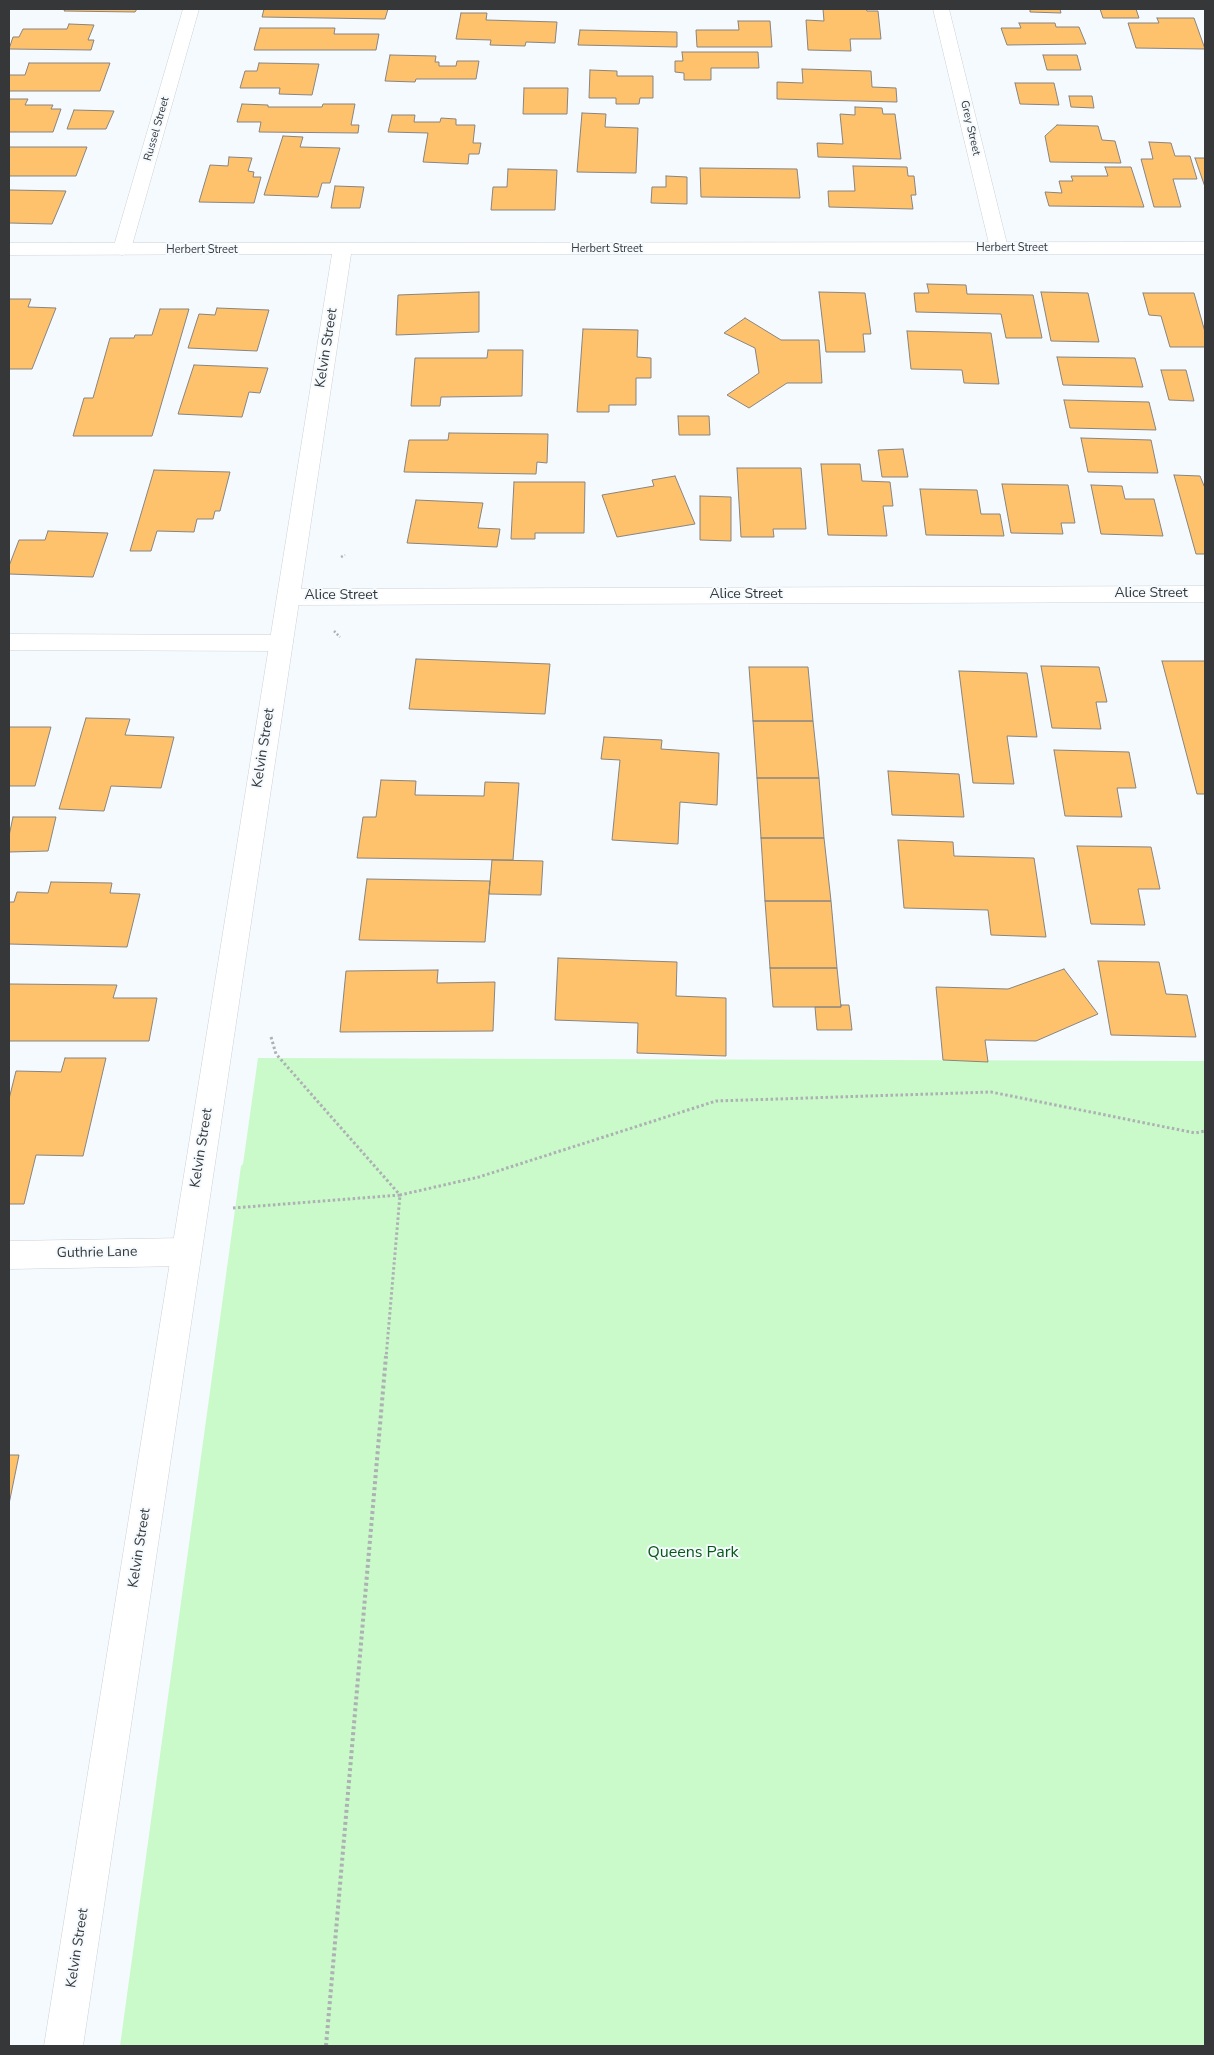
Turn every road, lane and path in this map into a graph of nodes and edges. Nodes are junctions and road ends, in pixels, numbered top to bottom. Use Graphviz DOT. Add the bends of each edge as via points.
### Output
graph roads {
  1 [pos="192,9"];
  2 [pos="941,9"];
  3 [pos="999,248"];
  4 [pos="1205,248"];
  5 [pos="9,249"];
  6 [pos="122,249"];
  7 [pos="342,250"];
  8 [pos="345,555"];
  9 [pos="341,557"];
  10 [pos="1205,594"];
  11 [pos="288,597"];
  12 [pos="332,629"];
  13 [pos="340,637"];
  14 [pos="9,642"];
  15 [pos="281,643"];
  16 [pos="271,1037"];
  17 [pos="1205,1131"];
  18 [pos="400,1195"];
  19 [pos="192,1211"];
  20 [pos="186,1252"];
  21 [pos="9,1255"];
  22 [pos="63,2046"];
  23 [pos="326,2046"];
  1 -- 6 [label="street, Russel Street"];
  2 -- 3 [label="street, Grey Street"];
  3 -- 4 [label="street, Herbert Street"];
  3 -- 7 [label="street, Herbert Street"];
  5 -- 6 [label="street, Herbert Street"];
  6 -- 7 [label="street, Herbert Street"];
  7 -- 11 [label="street, Kelvin Street"];
  8 -- 9 [label="path"];
  10 -- 11 [label="street, Alice Street"];
  11 -- 15 [label="street, Kelvin Street"];
  12 -- 13 [label="path"];
  14 -- 15 [label="street"];
  15 -- 19 [label="street, Kelvin Street"];
  16 -- 18 [label="path" via="276,1054"];
  17 -- 18 [label="path" via="1194,1132 991,1092 716,1101 479,1177"];
  18 -- 19 [label="path"];
  18 -- 23 [label="path"];
  19 -- 20 [label="street, Kelvin Street"];
  20 -- 21 [label="street, Guthrie Lane"];
  20 -- 22 [label="street, Kelvin Street"];
}
